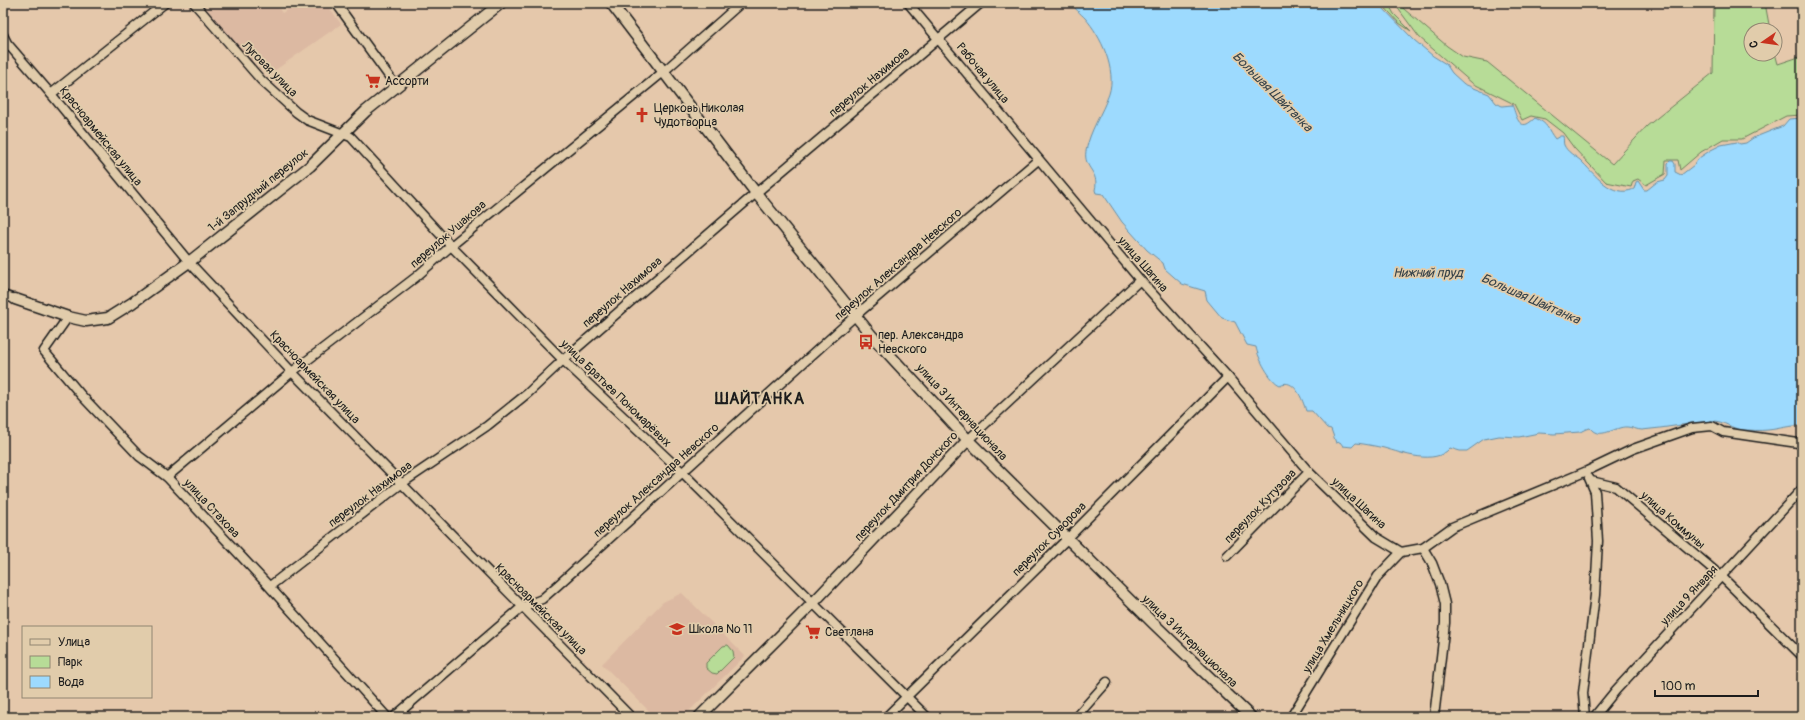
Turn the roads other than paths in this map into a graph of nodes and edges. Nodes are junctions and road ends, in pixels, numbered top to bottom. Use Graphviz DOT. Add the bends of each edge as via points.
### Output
graph roads {
  1 [pos="165,3"];
  2 [pos="194,3"];
  3 [pos="336,3"];
  4 [pos="501,3"];
  5 [pos="611,3"];
  6 [pos="741,3"];
  7 [pos="908,3"];
  8 [pos="981,3"];
  9 [pos="3,35"];
  10 [pos="938,39"];
  11 [pos="662,73"];
  12 [pos="396,86"];
  13 [pos="51,94"];
  14 [pos="343,133"];
  15 [pos="1038,160"];
  16 [pos="756,193"];
  17 [pos="451,246"];
  18 [pos="189,262"];
  19 [pos="1140,280"];
  20 [pos="3,295"];
  21 [pos="15,299"];
  22 [pos="855,316"];
  23 [pos="68,317"];
  24 [pos="563,360"];
  25 [pos="292,372"];
  26 [pos="1228,377"];
  27 [pos="968,440"];
  28 [pos="1802,445"];
  29 [pos="1587,471"];
  30 [pos="682,472"];
  31 [pos="1309,472"];
  32 [pos="167,477"];
  33 [pos="1591,481"];
  34 [pos="401,484"];
  35 [pos="1802,489"];
  36 [pos="1068,539"];
  37 [pos="1423,548"];
  38 [pos="1401,552"];
  39 [pos="1227,556"];
  40 [pos="1722,577"];
  41 [pos="270,586"];
  42 [pos="813,603"];
  43 [pos="522,607"];
  44 [pos="1802,656"];
  45 [pos="1108,682"];
  46 [pos="906,696"];
  47 [pos="387,717"];
  48 [pos="394,717"];
  49 [pos="631,717"];
  50 [pos="699,717"];
  51 [pos="886,717"];
  52 [pos="927,717"];
  53 [pos="1076,717"];
  54 [pos="1251,717"];
  55 [pos="1291,717"];
  56 [pos="1434,717"];
  57 [pos="1585,717"];
  58 [pos="1594,717"];
  1 -- 13 [label="street"];
  2 -- 14 [label="street, Луговая улица" via="261,80 296,112 307,120"];
  3 -- 12 [label="street"];
  4 -- 12 [label="street, 1-й Запрудный переулок"];
  5 -- 11 [label="street, улица 3 Интернационала"];
  6 -- 11 [label="street, переулок Ушакова"];
  7 -- 10 [label="street, Рабочая улица"];
  8 -- 10 [label="street, переулок Нахимова"];
  9 -- 13 [label="street, Красноармейская улица"];
  10 -- 15 [label="street, Рабочая улица"];
  10 -- 16 [label="street, переулок Нахимова"];
  11 -- 16 [label="street, улица 3 Интернационала"];
  11 -- 17 [label="street, переулок Ушакова"];
  12 -- 14 [label="street, 1-й Запрудный переулок"];
  13 -- 18 [label="street, Красноармейская улица"];
  14 -- 17 [label="street, улица Братьев Пономарёвых" via="351,137"];
  14 -- 18 [label="street, 1-й Запрудный переулок" via="310,166"];
  15 -- 19 [label="street, улица Шагина"];
  15 -- 22 [label="street, переулок Александра Невского"];
  16 -- 22 [label="street, улица 3 Интернационала"];
  16 -- 24 [label="street, переулок Нахимова"];
  17 -- 24 [label="street, улица Братьев Пономарёвых"];
  17 -- 25 [label="street, переулок Ушакова" via="416,277"];
  18 -- 23 [label="street, 1-й Запрудный переулок" via="108,318 86,321"];
  18 -- 25 [label="street, Красноармейская улица"];
  19 -- 26 [label="street, улица Шагина"];
  19 -- 27 [label="street, переулок Дмитрия Донского"];
  20 -- 21 [label="street, 1-й Запрудный переулок"];
  21 -- 23 [label="street, 1-й Запрудный переулок"];
  22 -- 27 [label="street, улица 3 Интернационала"];
  22 -- 30 [label="street, переулок Александра Невского"];
  23 -- 32 [label="street, улица Стахова" via="44,351 81,395 139,456"];
  24 -- 30 [label="street, улица Братьев Пономарёвых"];
  24 -- 34 [label="street, переулок Нахимова" via="486,426"];
  25 -- 32 [label="street, переулок Ушакова"];
  25 -- 34 [label="street, Красноармейская улица"];
  26 -- 31 [label="street, улица Шагина"];
  26 -- 36 [label="street, переулок Суворова"];
  27 -- 36 [label="street, улица 3 Интернационала"];
  27 -- 42 [label="street, переулок Дмитрия Донского"];
  28 -- 29 [label="street" via="1723,432 1712,426 1692,428 1633,449"];
  29 -- 33 [label="street"];
  29 -- 37 [label="street" via="1452,527"];
  30 -- 42 [label="street, улица Братьев Пономарёвых"];
  30 -- 43 [label="street, переулок Александра Невского" via="542,599"];
  31 -- 38 [label="street, улица Шагина" via="1376,537"];
  31 -- 39 [label="street, переулок Кутузова"];
  32 -- 41 [label="street, улица Стахова"];
  33 -- 40 [label="street, улица Коммуны" via="1616,487"];
  33 -- 57 [label="street" via="1595,492 1598,541 1595,595 1583,693"];
  34 -- 41 [label="street, переулок Нахимова"];
  34 -- 43 [label="street, Красноармейская улица"];
  35 -- 40 [label="street, улица 9 Января"];
  36 -- 46 [label="street, переулок Суворова"];
  36 -- 54 [label="street, улица 3 Интернационала"];
  37 -- 38 [label="street"];
  37 -- 56 [label="street" via="1432,563 1445,604"];
  38 -- 55 [label="street, улица Хмельницкого" via="1378,576"];
  40 -- 44 [label="street, улица Коммуны"];
  40 -- 58 [label="street, улица 9 Января"];
  41 -- 47 [label="street, улица Стахова"];
  42 -- 46 [label="street, улица Братьев Пономарёвых"];
  42 -- 50 [label="street, переулок Дмитрия Донского"];
  43 -- 48 [label="street, переулок Александра Невского"];
  43 -- 49 [label="street, Красноармейская улица"];
  45 -- 53 [label="street"];
  46 -- 51 [label="street, переулок Суворова"];
  46 -- 52 [label="street, улица Братьев Пономарёвых"];
}
